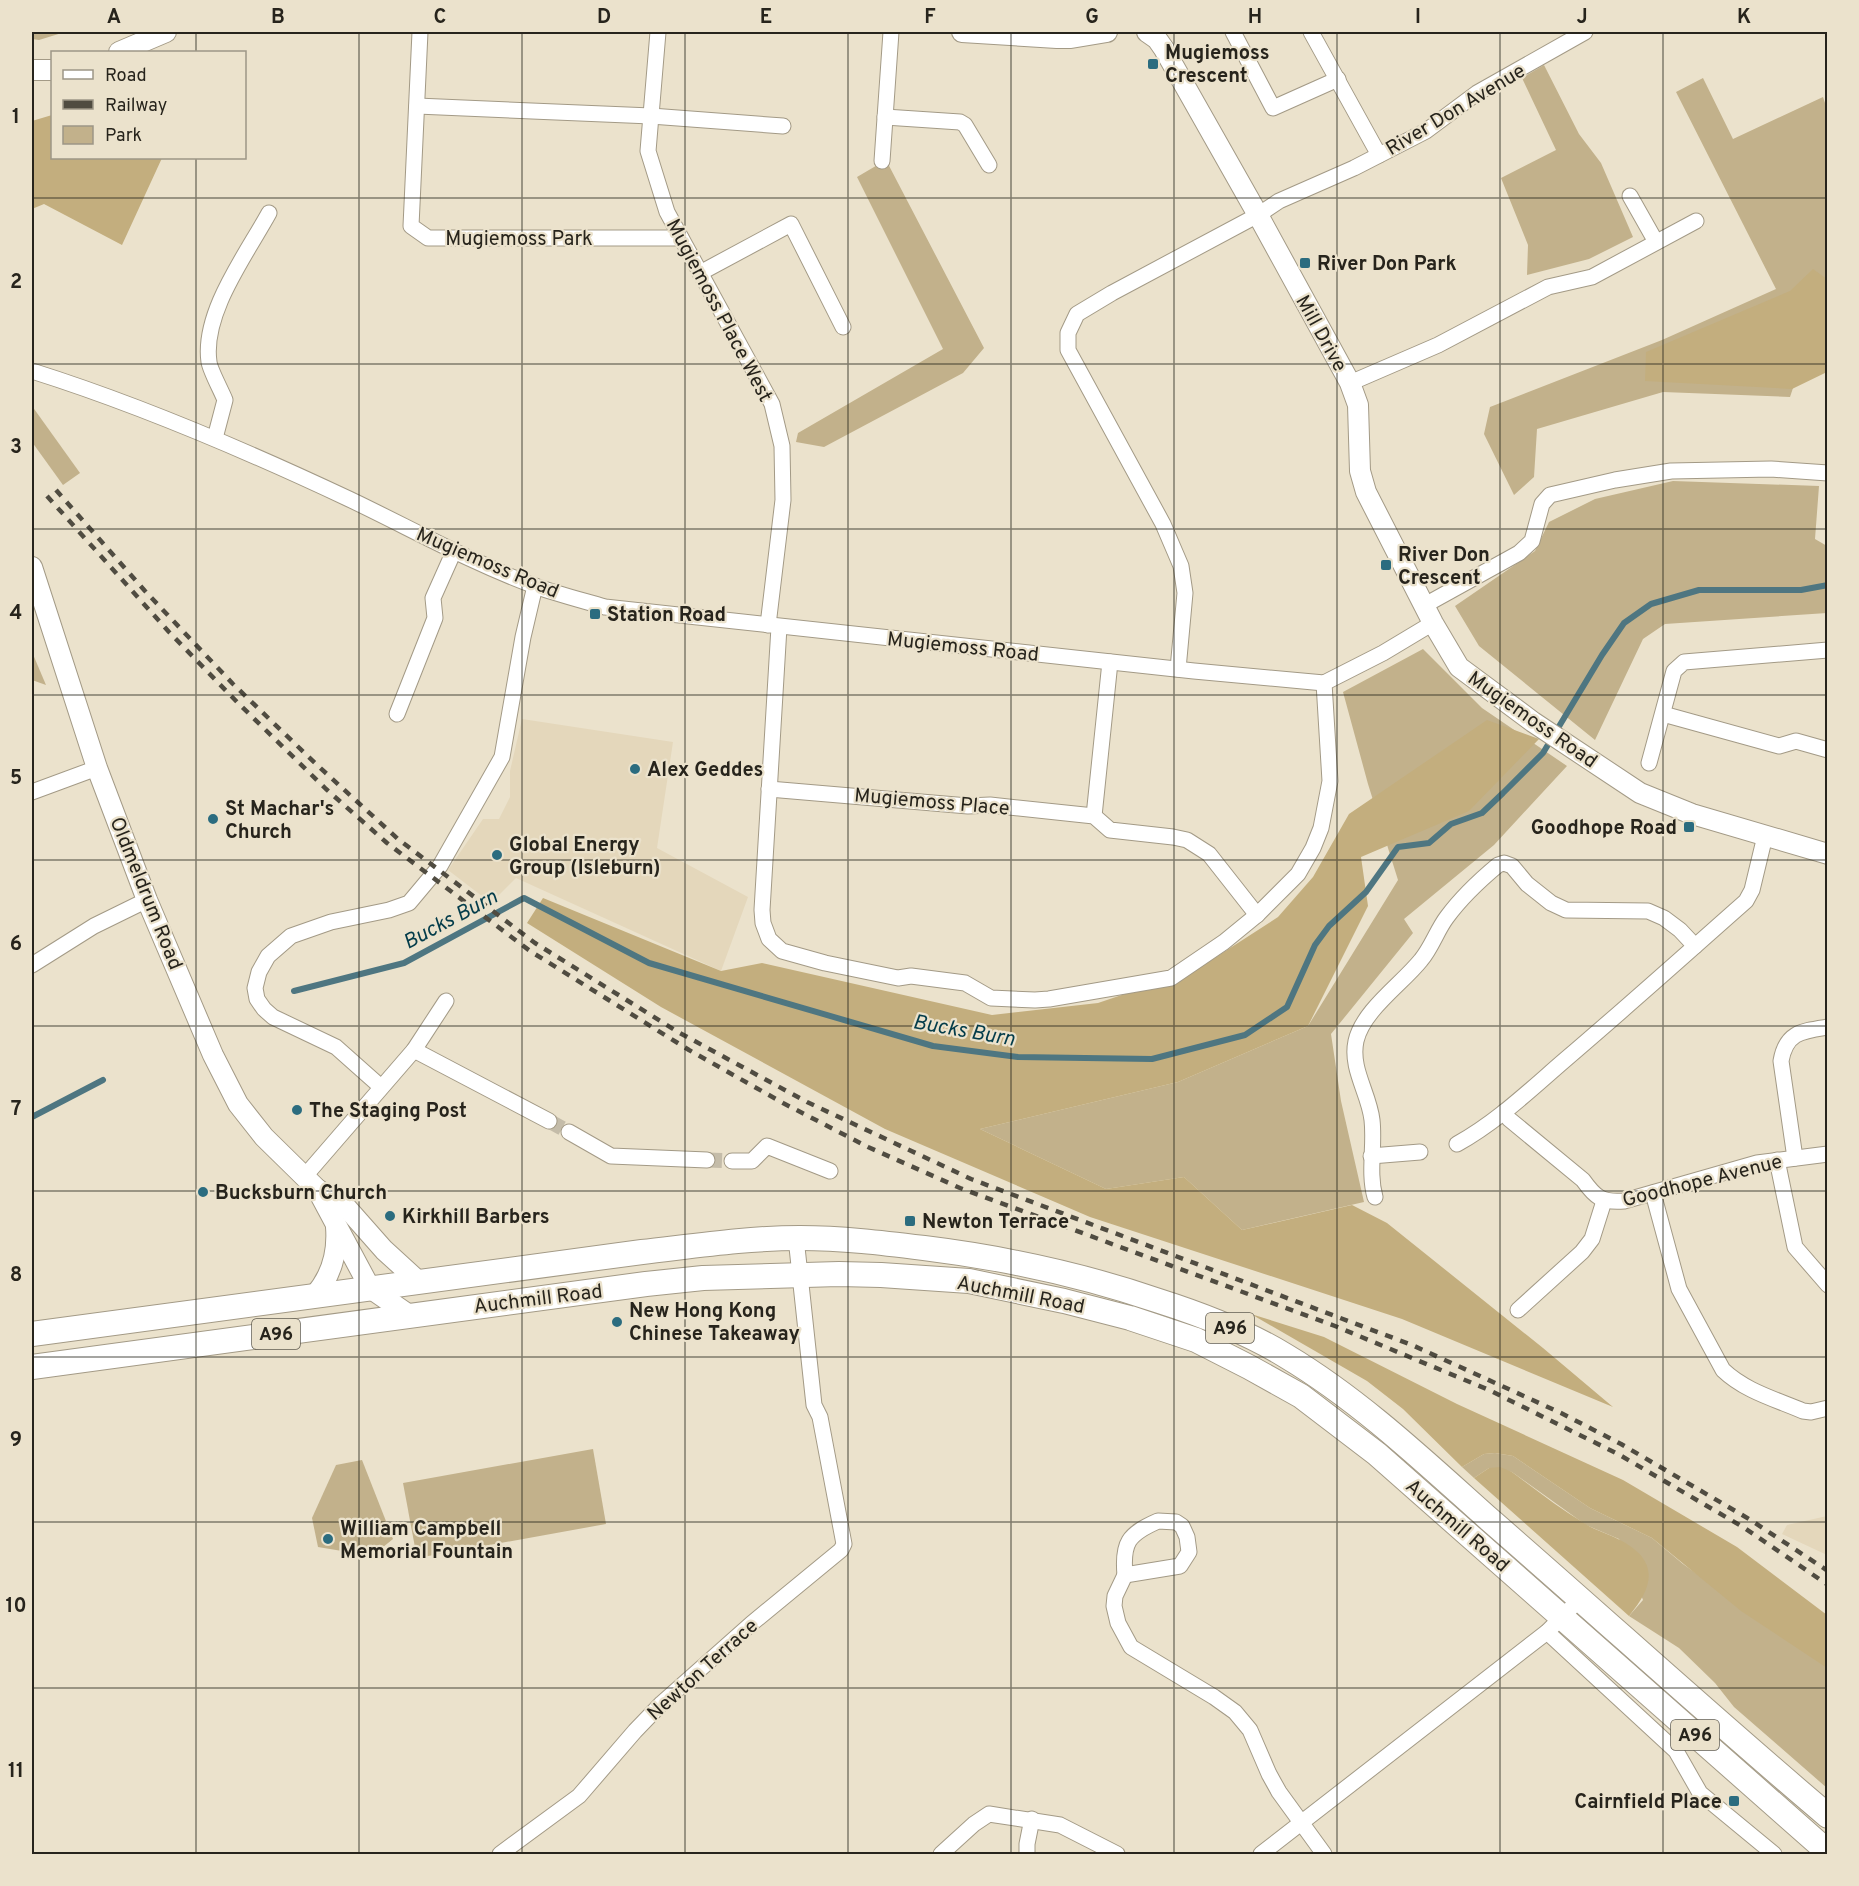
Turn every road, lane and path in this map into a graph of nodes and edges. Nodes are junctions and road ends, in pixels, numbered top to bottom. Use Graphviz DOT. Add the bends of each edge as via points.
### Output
graph roads {
  1 [pos="166,32"];
  2 [pos="420,32"];
  3 [pos="658,32"];
  4 [pos="891,32"];
  5 [pos="962,32"];
  6 [pos="1107,32"];
  7 [pos="1147,32"];
  8 [pos="1233,32"];
  9 [pos="1311,32"];
  10 [pos="1585,32"];
  11 [pos="120,51"];
  12 [pos="51,69"];
  13 [pos="32,70"];
  14 [pos="1338,79"];
  15 [pos="417,106"];
  16 [pos="651,116"];
  17 [pos="885,117"];
  18 [pos="783,126"];
  19 [pos="1379,155"];
  20 [pos="882,161"];
  21 [pos="989,165"];
  22 [pos="1630,196"];
  23 [pos="269,213"];
  24 [pos="1258,214"];
  25 [pos="1696,221"];
  26 [pos="681,238"];
  27 [pos="1656,242"];
  28 [pos="700,273"];
  29 [pos="843,327"];
  30 [pos="32,371"];
  31 [pos="54,378"];
  32 [pos="32,383"];
  33 [pos="1350,383"];
  34 [pos="215,438"];
  35 [pos="1827,473"];
  36 [pos="454,551"];
  37 [pos="32,567"];
  38 [pos="535,586"];
  39 [pos="1429,614"];
  40 [pos="774,626"];
  41 [pos="1827,651"];
  42 [pos="1110,662"];
  43 [pos="1178,669"];
  44 [pos="1324,683"];
  45 [pos="398,714"];
  46 [pos="1663,714"];
  47 [pos="1827,750"];
  48 [pos="1649,763"];
  49 [pos="97,768"];
  50 [pos="769,789"];
  51 [pos="32,792"];
  52 [pos="1094,816"];
  53 [pos="1765,836"];
  54 [pos="1827,854"];
  55 [pos="147,900"];
  56 [pos="1257,915"];
  57 [pos="1695,946"];
  58 [pos="32,965"];
  59 [pos="446,1001"];
  60 [pos="1827,1027"];
  61 [pos="414,1050"];
  62 [pos="381,1087"];
  63 [pos="1504,1112"];
  64 [pos="549,1121"];
  65 [pos="569,1132"];
  66 [pos="1457,1144"];
  67 [pos="1420,1152"];
  68 [pos="1827,1154"];
  69 [pos="1371,1156"];
  70 [pos="1795,1158"];
  71 [pos="708,1160"];
  72 [pos="1777,1160"];
  73 [pos="732,1161"];
  74 [pos="830,1171"];
  75 [pos="311,1183"];
  76 [pos="1653,1193"];
  77 [pos="1375,1197"];
  78 [pos="1604,1201"];
  79 [pos="336,1227"];
  80 [pos="796,1238"];
  81 [pos="799,1275"];
  82 [pos="418,1281"];
  83 [pos="1827,1285"];
  84 [pos="370,1288"];
  85 [pos="314,1296"];
  86 [pos="1518,1310"];
  87 [pos="409,1315"];
  88 [pos="32,1334"];
  89 [pos="32,1367"];
  90 [pos="1827,1408"];
  91 [pos="1125,1575"];
  92 [pos="1581,1598"];
  93 [pos="1555,1624"];
  94 [pos="1827,1816"];
  95 [pos="1032,1819"];
  96 [pos="1301,1825"];
  97 [pos="1827,1852"];
  98 [pos="500,1854"];
  99 [pos="941,1854"];
  100 [pos="1027,1854"];
  101 [pos="1117,1854"];
  102 [pos="1261,1854"];
  103 [pos="1324,1854"];
  104 [pos="1774,1854"];
  1 -- 11 [label="street"];
  2 -- 15 [label="street, Mugiemoss Park"];
  3 -- 16 [label="street, Mugiemoss Place West"];
  4 -- 17 [label="street"];
  5 -- 6 [label="street" via="1071,38"];
  7 -- 24 [label="street, Mill Drive" via="1164,49"];
  8 -- 14 [label="street" via="1273,108"];
  9 -- 14 [label="street"];
  10 -- 19 [label="street, River Don Avenue" via="1477,93 1426,131"];
  12 -- 13 [label="street"];
  14 -- 19 [label="street"];
  15 -- 16 [label="street"];
  15 -- 26 [label="street, Mugiemoss Park" via="411,226 428,238"];
  16 -- 18 [label="street"];
  16 -- 26 [label="street, Mugiemoss Place West" via="648,151 667,212"];
  17 -- 20 [label="street"];
  17 -- 21 [label="street" via="965,124"];
  19 -- 24 [label="street, River Don Avenue"];
  22 -- 27 [label="street"];
  23 -- 34 [label="street" via="218,304 208,340 209,365 225,400"];
  24 -- 33 [label="street, Mill Drive"];
  24 -- 43 [label="street" via="1077,314 1068,333 1068,350 1163,524 1181,566 1185,593"];
  25 -- 27 [label="street"];
  26 -- 28 [label="street, Mugiemoss Place West"];
  27 -- 33 [label="street" via="1592,277 1548,287 1438,345"];
  28 -- 29 [label="street" via="791,224"];
  28 -- 40 [label="street, Mugiemoss Place West" via="772,404 782,447 783,500"];
  30 -- 31 [label="street, Mugiemoss Road"];
  31 -- 32 [label="street"];
  31 -- 34 [label="street, Mugiemoss Road"];
  33 -- 39 [label="street, Mill Drive" via="1358,405 1360,471 1366,492"];
  34 -- 36 [label="street, Mugiemoss Road"];
  35 -- 39 [label="street" via="1771,469 1671,471 1550,495 1542,504 1532,541"];
  36 -- 38 [label="street, Mugiemoss Road"];
  36 -- 45 [label="street" via="433,598 435,618"];
  37 -- 49 [label="street, Oldmeldrum Road"];
  38 -- 40 [label="street, Mugiemoss Road" via="605,607"];
  38 -- 62 [label="street" via="502,757 440,866 409,903 291,936 268,956 259,972 255,988 264,1009 336,1047"];
  39 -- 44 [label="street" via="1383,653"];
  39 -- 53 [label="street, Mugiemoss Road" via="1460,667 1640,794"];
  40 -- 42 [label="street, Mugiemoss Road"];
  40 -- 50 [label="street, Mugiemoss Place West"];
  41 -- 46 [label="street" via="1684,662 1674,671"];
  42 -- 43 [label="street, Mugiemoss Road"];
  42 -- 52 [label="street"];
  43 -- 44 [label="street, Mugiemoss Road"];
  44 -- 56 [label="street, Mugiemoss Place West" via="1330,776 1321,828 1298,874"];
  46 -- 47 [label="street" via="1779,746 1796,741"];
  46 -- 48 [label="street"];
  49 -- 51 [label="street"];
  49 -- 55 [label="street, Oldmeldrum Road"];
  50 -- 52 [label="street, Mugiemoss Place"];
  50 -- 56 [label="street, Mugiemoss Place West" via="763,923 769,939 782,951 825,963 898,978 965,983 991,998 1049,999 1171,978"];
  52 -- 56 [label="street, Mugiemoss Place" via="1110,830 1173,837 1196,844 1222,868"];
  53 -- 54 [label="street, Mugiemoss Road"];
  53 -- 57 [label="street" via="1746,901"];
  55 -- 58 [label="street" via="94,926"];
  55 -- 75 [label="street, Oldmeldrum Road" via="238,1104 264,1137"];
  57 -- 63 [label="street"];
  57 -- 69 [label="street" via="1664,918 1648,911 1566,910 1527,884 1512,866 1500,863 1447,917 1422,959 1378,1005 1359,1032 1354,1054 1372,1121"];
  59 -- 61 [label="street"];
  60 -- 70 [label="street" via="1795,1034 1782,1053"];
  61 -- 62 [label="street"];
  61 -- 64 [label="street"];
  62 -- 75 [label="street"];
  63 -- 66 [label="street"];
  63 -- 78 [label="street, Goodhope Avenue"];
  65 -- 71 [label="street" via="611,1156"];
  67 -- 69 [label="street"];
  68 -- 70 [label="street, Goodhope Avenue"];
  69 -- 77 [label="street"];
  70 -- 72 [label="street, Goodhope Avenue"];
  72 -- 76 [label="street, Goodhope Avenue"];
  72 -- 83 [label="street" via="1795,1247"];
  73 -- 74 [label="street" via="752,1161 767,1146"];
  75 -- 79 [label="street, Oldmeldrum Road"];
  75 -- 82 [label="street, Oldmeldrum Road" via="346,1207"];
  76 -- 78 [label="street, Goodhope Avenue" via="1624,1202"];
  76 -- 90 [label="street" via="1679,1289 1722,1370 1754,1391 1803,1411"];
  78 -- 86 [label="street" via="1592,1239"];
  79 -- 84 [label="street, Oldmeldrum Road"];
  79 -- 85 [label="street" via="331,1270"];
  80 -- 81 [label="street, Newton Terrace"];
  80 -- 82 [label="main road, Auchmill Road / A96" via="737,1241"];
  80 -- 92 [label="main road, Auchmill Road / A96" via="855,1240 1030,1265 1111,1285 1229,1328 1282,1354 1334,1387"];
  81 -- 87 [label="main road, Auchmill Road / A96" via="703,1278"];
  81 -- 93 [label="main road, Auchmill Road / A96" via="969,1281 1102,1310 1196,1340 1274,1380 1341,1425 1377,1454"];
  81 -- 98 [label="street, Newton Terrace" via="814,1405 835,1490 844,1544 841,1550 662,1703 579,1796"];
  82 -- 84 [label="main road, Auchmill Road / A96"];
  84 -- 85 [label="main road, Auchmill Road / A96"];
  84 -- 87 [label="street, Oldmeldrum Road"];
  85 -- 88 [label="main road, Auchmill Road / A96"];
  87 -- 89 [label="main road, Auchmill Road / A96"];
  91 -- 91 [label="street" via="1127,1543 1140,1529 1158,1521 1182,1526 1189,1552 1180,1566"];
  91 -- 96 [label="street" via="1114,1606 1131,1647 1235,1712 1250,1730 1269,1774"];
  92 -- 93 [label="street"];
  92 -- 94 [label="main road, Auchmill Road / A96"];
  93 -- 96 [label="street"];
  93 -- 97 [label="main road, Auchmill Road / A96"];
  93 -- 104 [label="street, Auchmill Road" via="1676,1752 1700,1793"];
  95 -- 99 [label="street" via="989,1814"];
  95 -- 100 [label="street"];
  95 -- 101 [label="street" via="1060,1825"];
  96 -- 102 [label="street"];
  96 -- 103 [label="street"];
}
